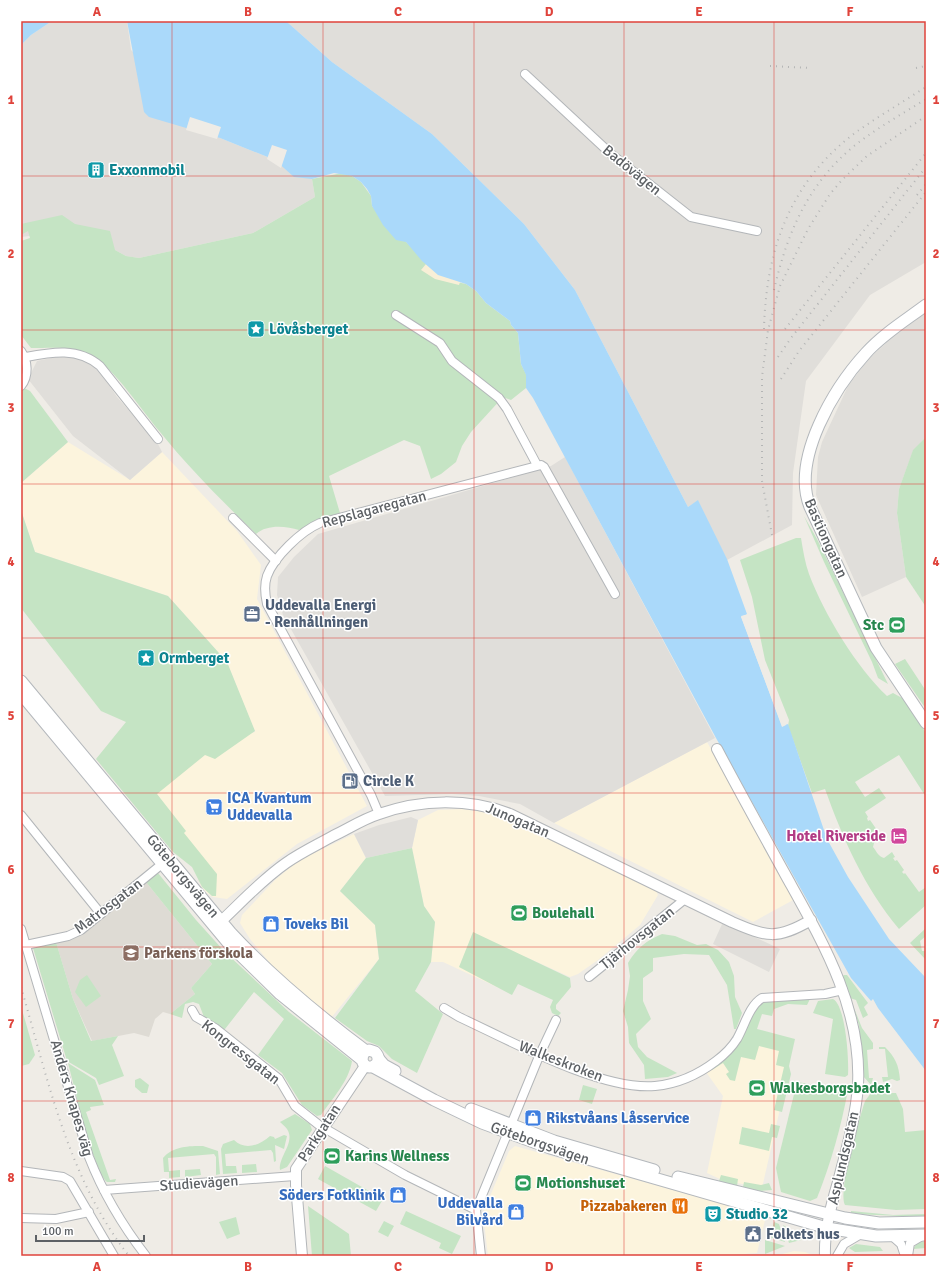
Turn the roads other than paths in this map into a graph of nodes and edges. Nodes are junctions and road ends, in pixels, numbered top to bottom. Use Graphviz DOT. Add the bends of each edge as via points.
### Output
graph roads {
  1 [pos="525,74"];
  2 [pos="757,231"];
  3 [pos="926,305"];
  4 [pos="396,314"];
  5 [pos="23,354"];
  6 [pos="21,386"];
  7 [pos="158,439"];
  8 [pos="537,465"];
  9 [pos="233,518"];
  10 [pos="276,561"];
  11 [pos="615,594"];
  12 [pos="21,681"];
  13 [pos="21,694"];
  14 [pos="926,723"];
  15 [pos="716,749"];
  16 [pos="379,814"];
  17 [pos="21,815"];
  18 [pos="162,864"];
  19 [pos="685,899"];
  20 [pos="101,914"];
  21 [pos="811,920"];
  22 [pos="217,924"];
  23 [pos="21,929"];
  24 [pos="26,945"];
  25 [pos="589,977"];
  26 [pos="843,990"];
  27 [pos="444,1008"];
  28 [pos="192,1010"];
  29 [pos="556,1020"];
  30 [pos="540,1054"];
  31 [pos="369,1060"];
  32 [pos="322,1127"];
  33 [pos="509,1130"];
  34 [pos="21,1171"];
  35 [pos="296,1176"];
  36 [pos="104,1190"];
  37 [pos="476,1210"];
  38 [pos="89,1212"];
  39 [pos="829,1215"];
  40 [pos="21,1218"];
  41 [pos="926,1222"];
  42 [pos="827,1228"];
  43 [pos="861,1234"];
  44 [pos="926,1235"];
  45 [pos="892,1236"];
  46 [pos="114,1256"];
  47 [pos="146,1256"];
  48 [pos="302,1256"];
  49 [pos="481,1256"];
  50 [pos="825,1256"];
  51 [pos="836,1256"];
  52 [pos="906,1256"];
  1 -- 2 [label="street, Badövägen" via="610,154 691,217"];
  3 -- 14 [label="main road, Bastiongatan" via="877,342 844,380 821,419 805,480 805,492 810,507 876,648"];
  4 -- 8 [label="street" via="440,343 452,361 499,398"];
  5 -- 6 [label="street" via="25,381"];
  5 -- 7 [label="street" via="56,352 87,357 100,366"];
  8 -- 10 [label="street, Repslagaregatan" via="320,523 300,534"];
  8 -- 11 [label="street" via="544,468"];
  9 -- 10 [label="street"];
  10 -- 16 [label="street, Repslagaregatan" via="265,584 268,608"];
  12 -- 22 [label="main road, Göteborgsvägen"];
  13 -- 18 [label="main road, Göteborgsvägen"];
  15 -- 21 [label="street, Asplundsgatan"];
  16 -- 19 [label="street, Junogatan" via="447,802 485,806 510,814"];
  16 -- 22 [label="street, Junogatan" via="285,863"];
  17 -- 20 [label="street"];
  18 -- 20 [label="street, Matrosgatan"];
  18 -- 22 [label="main road, Göteborgsvägen"];
  19 -- 21 [label="street, Junogatan" via="769,935 784,933"];
  19 -- 25 [label="street, Tjärhovsgatan"];
  20 -- 24 [label="street, Matrosgatan" via="81,930 68,936"];
  21 -- 26 [label="street, Asplundsgatan"];
  22 -- 31 [label="main road, Göteborgsvägen" via="254,970 280,994"];
  23 -- 24 [label="street, Anders Knapes väg"];
  24 -- 36 [label="street, Anders Knapes väg" via="84,1141"];
  26 -- 30 [label="street, Walkeskroken" via="825,994 762,998 755,1004 738,1038 718,1060 696,1074 665,1084 638,1085 606,1079"];
  26 -- 39 [label="street, Asplundsgatan" via="855,1036 858,1083 850,1130"];
  27 -- 30 [label="street, Walkeskroken"];
  28 -- 32 [label="street, Kongressgatan" via="196,1018 215,1028 280,1079 295,1106"];
  29 -- 30 [label="street"];
  30 -- 33 [label="street"];
  31 -- 32 [label="street, Parkgatan"];
  31 -- 33 [label="main road, Göteborgsvägen" via="434,1100"];
  32 -- 35 [label="street, Parkgatan" via="300,1162"];
  32 -- 37 [label="street, Kongressgatan" via="405,1175"];
  33 -- 37 [label="street"];
  33 -- 39 [label="main road, Göteborgsvägen" via="684,1179"];
  33 -- 42 [label="main road, Göteborgsvägen" via="550,1148"];
  34 -- 38 [label="street" via="67,1178"];
  35 -- 36 [label="street, Studievägen"];
  35 -- 48 [label="street, Parkgatan"];
  36 -- 47 [label="street, Anders Knapes väg" via="121,1223"];
  37 -- 49 [label="street"];
  38 -- 40 [label="street" via="56,1219"];
  38 -- 46 [label="street"];
  39 -- 41 [label="main road, Göteborgsvägen" via="879,1223"];
  39 -- 42 [label="street, Asplundsgatan"];
  42 -- 43 [label="main road, Göteborgsvägen"];
  42 -- 50 [label="street, Asplundsgatan"];
  43 -- 45 [label="main road, Göteborgsvägen"];
  43 -- 51 [label="street" via="844,1244"];
  44 -- 45 [label="main road, Göteborgsvägen"];
  44 -- 52 [label="street" via="910,1244"];
  45 -- 52 [label="street" via="901,1244"];
}
